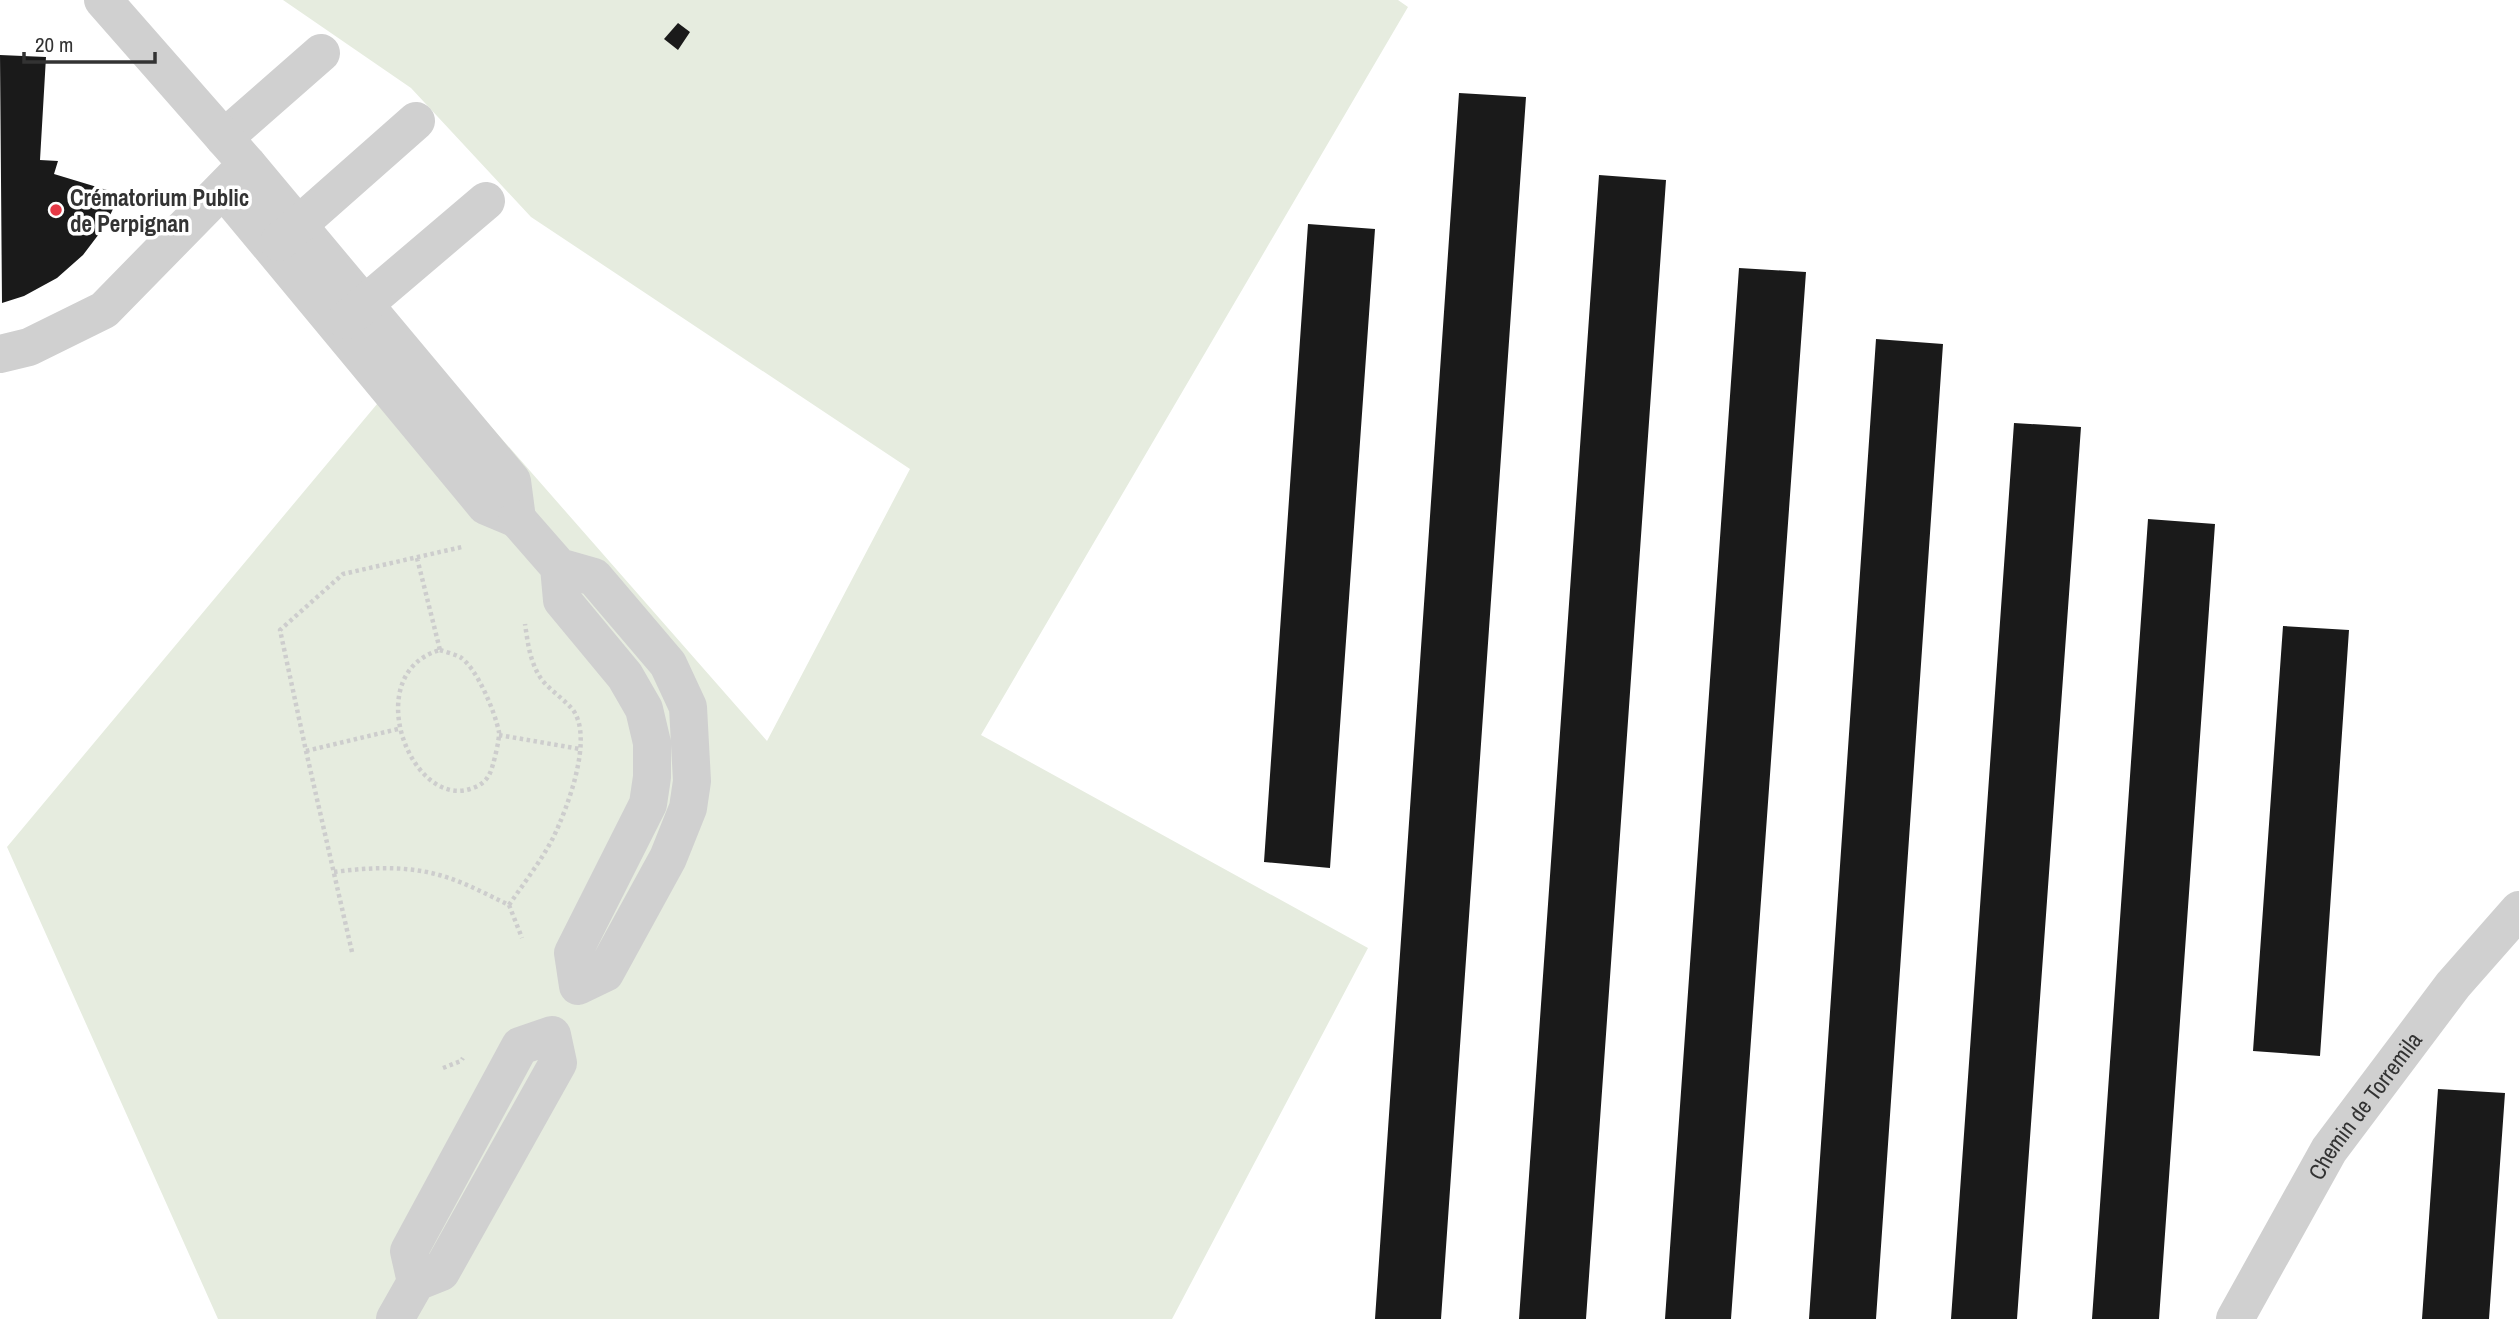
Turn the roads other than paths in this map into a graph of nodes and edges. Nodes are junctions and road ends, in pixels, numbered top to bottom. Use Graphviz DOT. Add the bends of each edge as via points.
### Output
graph roads {
  1 [pos="103,0"];
  2 [pos="321,53"];
  3 [pos="416,121"];
  4 [pos="231,164"];
  5 [pos="486,201"];
  6 [pos="284,237"];
  7 [pos="351,316"];
  8 [pos="0,354"];
  9 [pos="2519,910"];
  10 [pos="395,1319"];
  11 [pos="2235,1319"];
  1 -- 4 [label="street"];
  2 -- 4 [label="street"];
  3 -- 6 [label="street"];
  4 -- 6 [label="street"];
  4 -- 8 [label="street" via="104,310 29,347"];
  5 -- 7 [label="street"];
  6 -- 7 [label="street"];
  7 -- 10 [label="street" via="486,506 517,519 559,568 562,600 625,676 644,709 652,743 648,804 573,953 578,986 552,1035 558,1063 441,1272 416,1282"];
  9 -- 11 [label="street, Chemin de Torremila" via="2453,985 2329,1150"];
}
